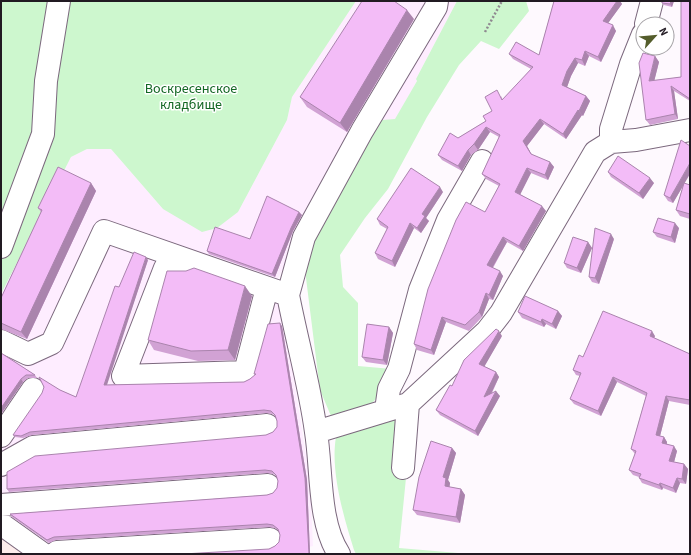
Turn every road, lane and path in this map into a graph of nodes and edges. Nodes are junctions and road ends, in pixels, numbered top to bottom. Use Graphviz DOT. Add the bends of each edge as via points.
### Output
graph roads {
  1 [pos="59,1"];
  2 [pos="437,1"];
  3 [pos="502,1"];
  4 [pos="652,1"];
  5 [pos="648,16"];
  6 [pos="485,32"];
  7 [pos="635,54"];
  8 [pos="690,130"];
  9 [pos="611,142"];
  10 [pos="482,161"];
  11 [pos="1,246"];
  12 [pos="202,265"];
  13 [pos="267,288"];
  14 [pos="288,295"];
  15 [pos="1,342"];
  16 [pos="33,389"];
  17 [pos="408,404"];
  18 [pos="386,410"];
  19 [pos="267,425"];
  20 [pos="316,432"];
  21 [pos="1,436"];
  22 [pos="1,465"];
  23 [pos="403,468"];
  24 [pos="268,485"];
  25 [pos="1,505"];
  26 [pos="1,524"];
  27 [pos="270,539"];
  28 [pos="43,554"];
  29 [pos="56,554"];
  30 [pos="339,554"];
  1 -- 11 [label="street" via="46,81 43,134"];
  2 -- 14 [label="street" via="436,8 362,131 304,237"];
  3 -- 6 [label="path"];
  4 -- 5 [label="street"];
  7 -- 9 [label="street" via="611,129"];
  8 -- 9 [label="street"];
  9 -- 17 [label="street" via="595,152 501,313 487,331"];
  10 -- 18 [label="street" via="448,220 420,290 400,369 390,388"];
  12 -- 13 [label="street"];
  12 -- 13 [label="street" via="190,269 164,268 123,376 245,372"];
  12 -- 15 [label="street" via="104,231 52,343 28,354"];
  13 -- 14 [label="street"];
  14 -- 20 [label="street"];
  16 -- 21 [label="street"];
  17 -- 18 [label="street"];
  17 -- 23 [label="street"];
  18 -- 20 [label="street"];
  19 -- 22 [label="street" via="33,447"];
  20 -- 30 [label="street" via="326,521"];
  24 -- 25 [label="street"];
  26 -- 28 [label="street"];
  27 -- 29 [label="street"];
}
